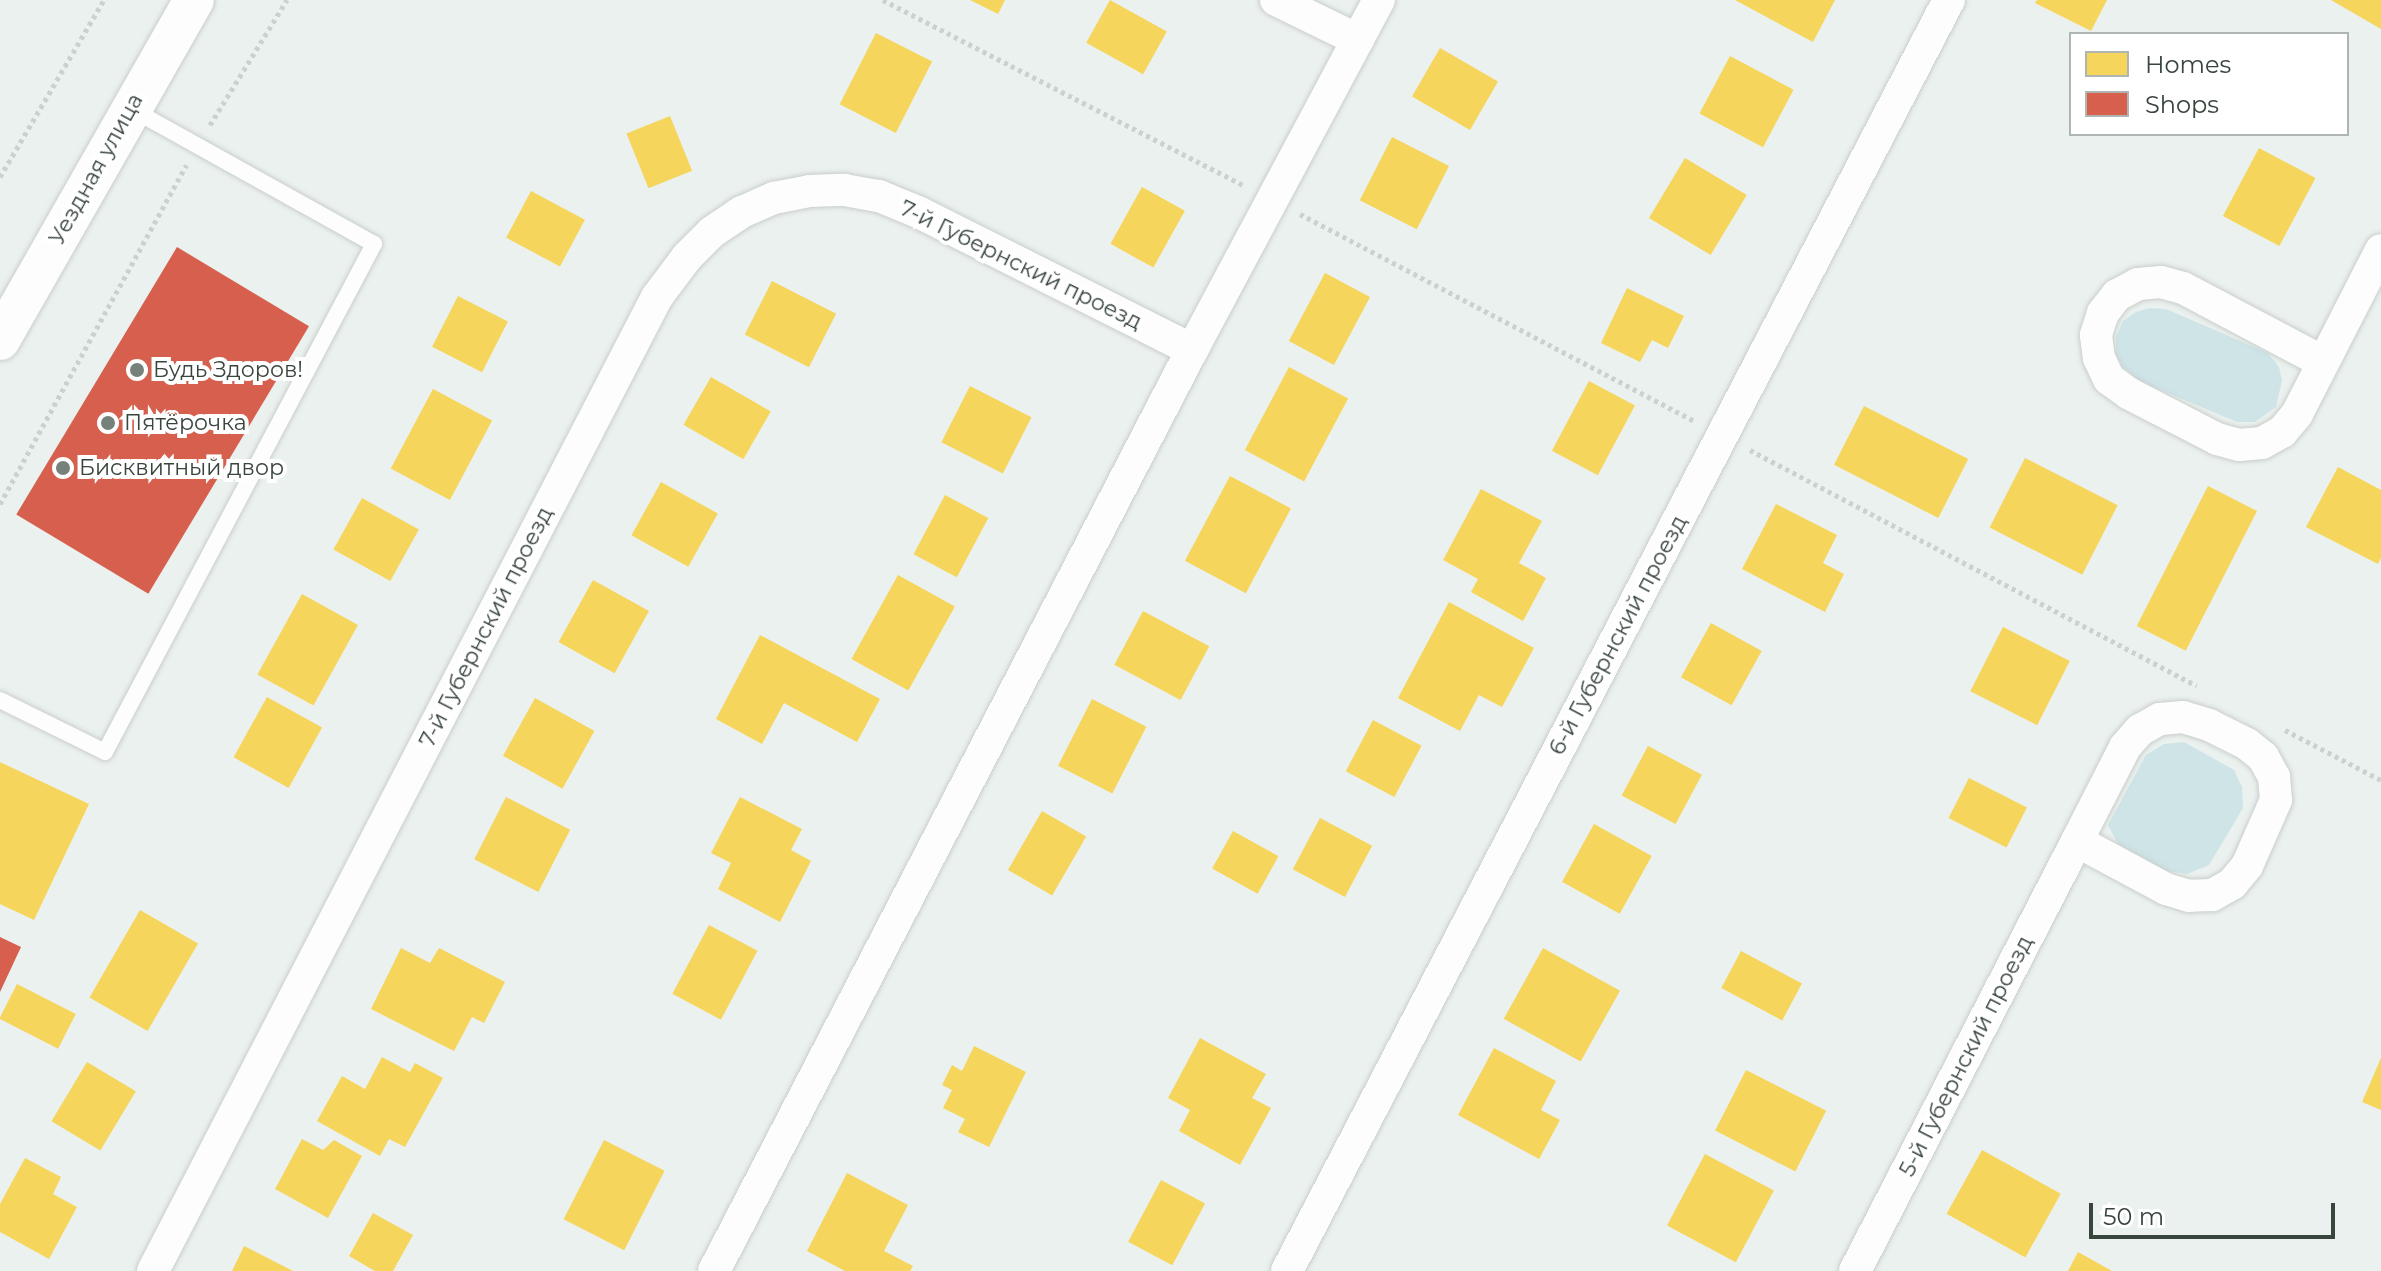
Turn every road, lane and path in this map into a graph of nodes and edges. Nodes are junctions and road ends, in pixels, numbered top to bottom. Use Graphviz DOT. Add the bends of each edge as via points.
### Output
graph roads {
  1 [pos="104,0"];
  2 [pos="194,0"];
  3 [pos="287,0"];
  4 [pos="883,0"];
  5 [pos="1276,0"];
  6 [pos="1379,0"];
  7 [pos="1949,0"];
  8 [pos="1358,40"];
  9 [pos="130,108"];
  10 [pos="197,146"];
  11 [pos="0,177"];
  12 [pos="1273,200"];
  13 [pos="2381,250"];
  14 [pos="0,340"];
  15 [pos="1192,350"];
  16 [pos="2323,362"];
  17 [pos="1722,436"];
  18 [pos="1,500"];
  19 [pos="2199,687"];
  20 [pos="0,700"];
  21 [pos="2283,730"];
  22 [pos="2381,780"];
  23 [pos="2077,841"];
  24 [pos="153,1271"];
  25 [pos="714,1271"];
  26 [pos="1287,1271"];
  27 [pos="1855,1271"];
  1 -- 11 [label="path"];
  2 -- 9 [label="street, Уездная улица"];
  3 -- 10 [label="path"];
  4 -- 12 [label="path"];
  5 -- 8 [label="street"];
  6 -- 8 [label="street"];
  7 -- 17 [label="street, 6-й Губернский проезд"];
  8 -- 12 [label="street"];
  9 -- 10 [label="lane"];
  9 -- 14 [label="street, Уездная улица"];
  10 -- 18 [label="path"];
  10 -- 20 [label="lane" via="374,244 105,752"];
  12 -- 15 [label="street"];
  12 -- 17 [label="path"];
  13 -- 16 [label="street"];
  15 -- 24 [label="street, 7-й Губернский проезд" via="879,196 832,190 774,198 712,232 657,297"];
  15 -- 25 [label="street"];
  16 -- 16 [label="street" via="2183,288 2161,282 2138,284 2117,295 2103,313 2096,335 2109,379 2217,439 2239,445 2262,443 2282,432"];
  17 -- 19 [label="path"];
  17 -- 26 [label="street, 6-й Губернский проезд"];
  21 -- 22 [label="path"];
  23 -- 23 [label="street, 5-й Губернский проезд" via="2166,889 2212,895 2232,884 2247,866 2276,800 2274,777 2263,757 2247,744 2183,717 2160,719 2125,747"];
  23 -- 27 [label="street, 5-й Губернский проезд"];
}
